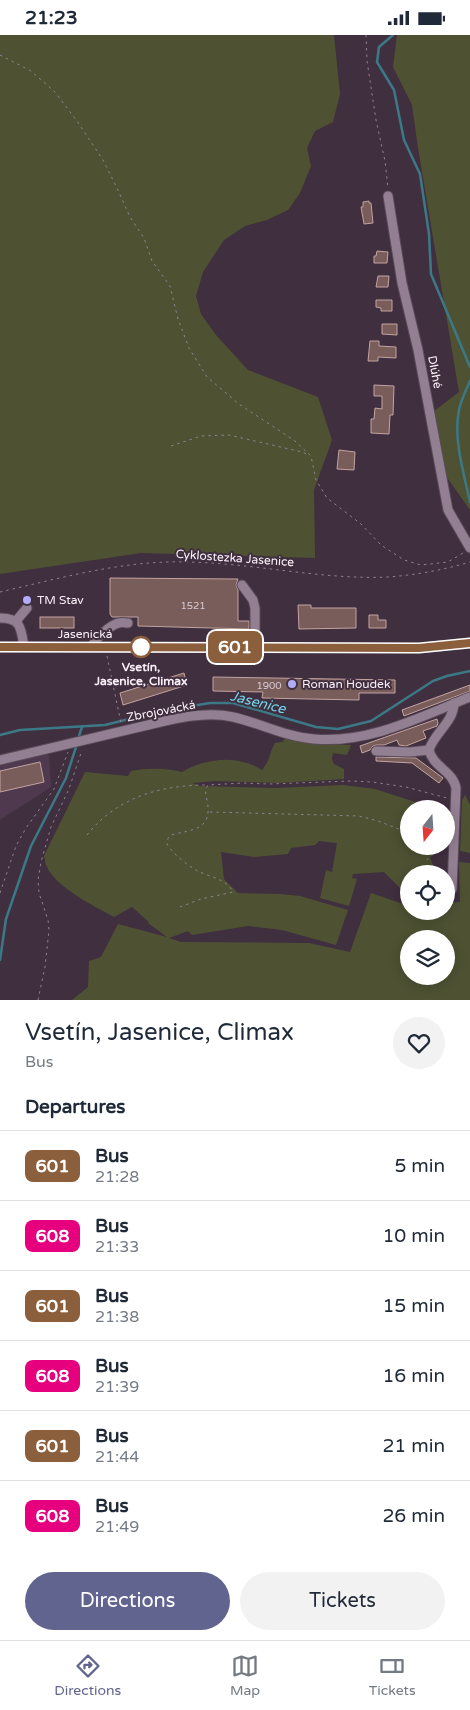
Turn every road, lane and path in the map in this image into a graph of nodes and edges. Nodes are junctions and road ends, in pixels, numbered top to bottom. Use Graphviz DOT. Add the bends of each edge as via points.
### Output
graph roads {
  1 [pos="366,35"];
  2 [pos="0,55"];
  3 [pos="388,196"];
  4 [pos="171,446"];
  5 [pos="311,456"];
  6 [pos="466,550"];
  7 [pos="470,562"];
  8 [pos="242,585"];
  9 [pos="0,592"];
  10 [pos="27,608"];
  11 [pos="0,618"];
  12 [pos="16,621"];
  13 [pos="128,623"];
  14 [pos="470,643"];
  15 [pos="0,647"];
  16 [pos="24,647"];
  17 [pos="92,647"];
  18 [pos="255,647"];
  19 [pos="106,653"];
  20 [pos="470,697"];
  21 [pos="454,703"];
  22 [pos="121,724"];
  23 [pos="84,741"];
  24 [pos="71,744"];
  25 [pos="429,750"];
  26 [pos="376,751"];
  27 [pos="0,760"];
  28 [pos="208,785"];
  29 [pos="457,795"];
  30 [pos="209,812"];
  31 [pos="400,830"];
  32 [pos="88,835"];
  33 [pos="427,855"];
  34 [pos="428,860"];
  35 [pos="453,865"];
  36 [pos="0,893"];
  37 [pos="180,907"];
  38 [pos="38,1000"];
  1 -- 3 [label="path" via="366,61 385,161"];
  2 -- 5 [label="path" via="32,71 77,121 144,238 152,261 170,286 189,348 207,377 239,405 295,441"];
  3 -- 6 [label="street, Dlúhé" via="402,283 448,510"];
  4 -- 5 [label="path" via="201,436 229,435"];
  5 -- 6 [label="path" via="316,480 327,498 361,524 381,545 404,560 421,565 448,561"];
  7 -- 9 [label="path, Cyklostezka Jasenice" via="425,573 371,577 208,563 157,562"];
  8 -- 18 [label="street" via="255,608"];
  10 -- 12 [label="street"];
  11 -- 12 [label="street"];
  12 -- 16 [label="street"];
  13 -- 17 [label="street" via="118,623 97,638"];
  14 -- 18 [label="street, Jasenická" via="419,648"];
  15 -- 16 [label="street, Jasenická"];
  16 -- 17 [label="street, Jasenická"];
  17 -- 18 [label="street, Jasenická"];
  19 -- 22 [label="path"];
  20 -- 21 [label="street, Zbrojovácká"];
  21 -- 23 [label="street, Zbrojovácká" via="372,735 344,740 296,736 215,715 190,716"];
  21 -- 25 [label="street" via="451,715"];
  23 -- 24 [label="street, Zbrojovácká"];
  23 -- 38 [label="path" via="41,862 39,893 49,930"];
  24 -- 27 [label="street, Zbrojovácká"];
  24 -- 36 [label="path" via="58,782 16,846"];
  25 -- 26 [label="street"];
  25 -- 29 [label="street" via="434,761 454,780"];
  28 -- 29 [label="path" via="351,781 406,787 447,798"];
  28 -- 30 [label="path" via="205,791"];
  28 -- 32 [label="path" via="177,786 142,794 98,821"];
  29 -- 35 [label="street"];
  30 -- 31 [label="path" via="359,816"];
  30 -- 37 [label="path" via="202,826 171,835 167,844 192,868 225,883 233,891"];
  33 -- 34 [label="path"];
}
